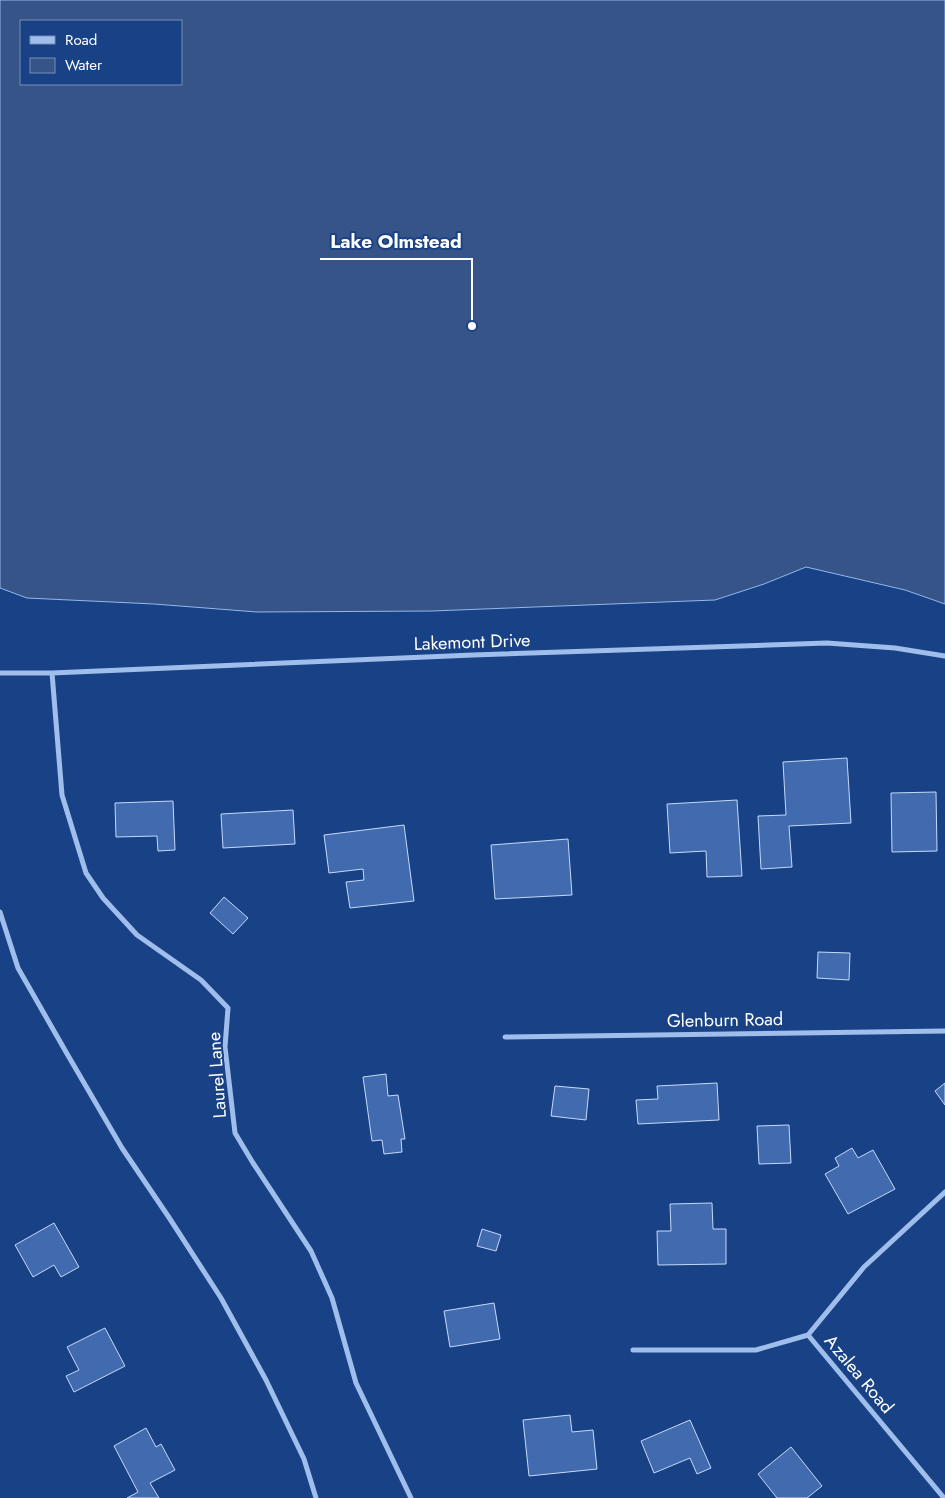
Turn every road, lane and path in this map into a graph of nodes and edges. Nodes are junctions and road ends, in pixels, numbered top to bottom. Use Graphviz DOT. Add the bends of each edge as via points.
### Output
graph roads {
  1 [pos="945,656"];
  2 [pos="0,673"];
  3 [pos="52,673"];
  4 [pos="0,912"];
  5 [pos="945,1031"];
  6 [pos="505,1037"];
  7 [pos="945,1192"];
  8 [pos="808,1335"];
  9 [pos="632,1350"];
  10 [pos="316,1498"];
  11 [pos="411,1498"];
  12 [pos="944,1498"];
  1 -- 3 [label="street, Lakemont Drive" via="827,643"];
  2 -- 3 [label="street, Lakemont Drive"];
  3 -- 11 [label="street, Laurel Lane" via="62,795 86,873 103,898 137,935 201,980 228,1008 225,1047 236,1133 311,1251 332,1298 356,1383"];
  4 -- 10 [label="street" via="18,968 122,1148 220,1298 266,1380 304,1459"];
  5 -- 6 [label="street, Glenburn Road"];
  7 -- 8 [label="street" via="864,1267"];
  8 -- 9 [label="street, Azalea Road" via="756,1350"];
  8 -- 12 [label="street, Azalea Road"];
}
